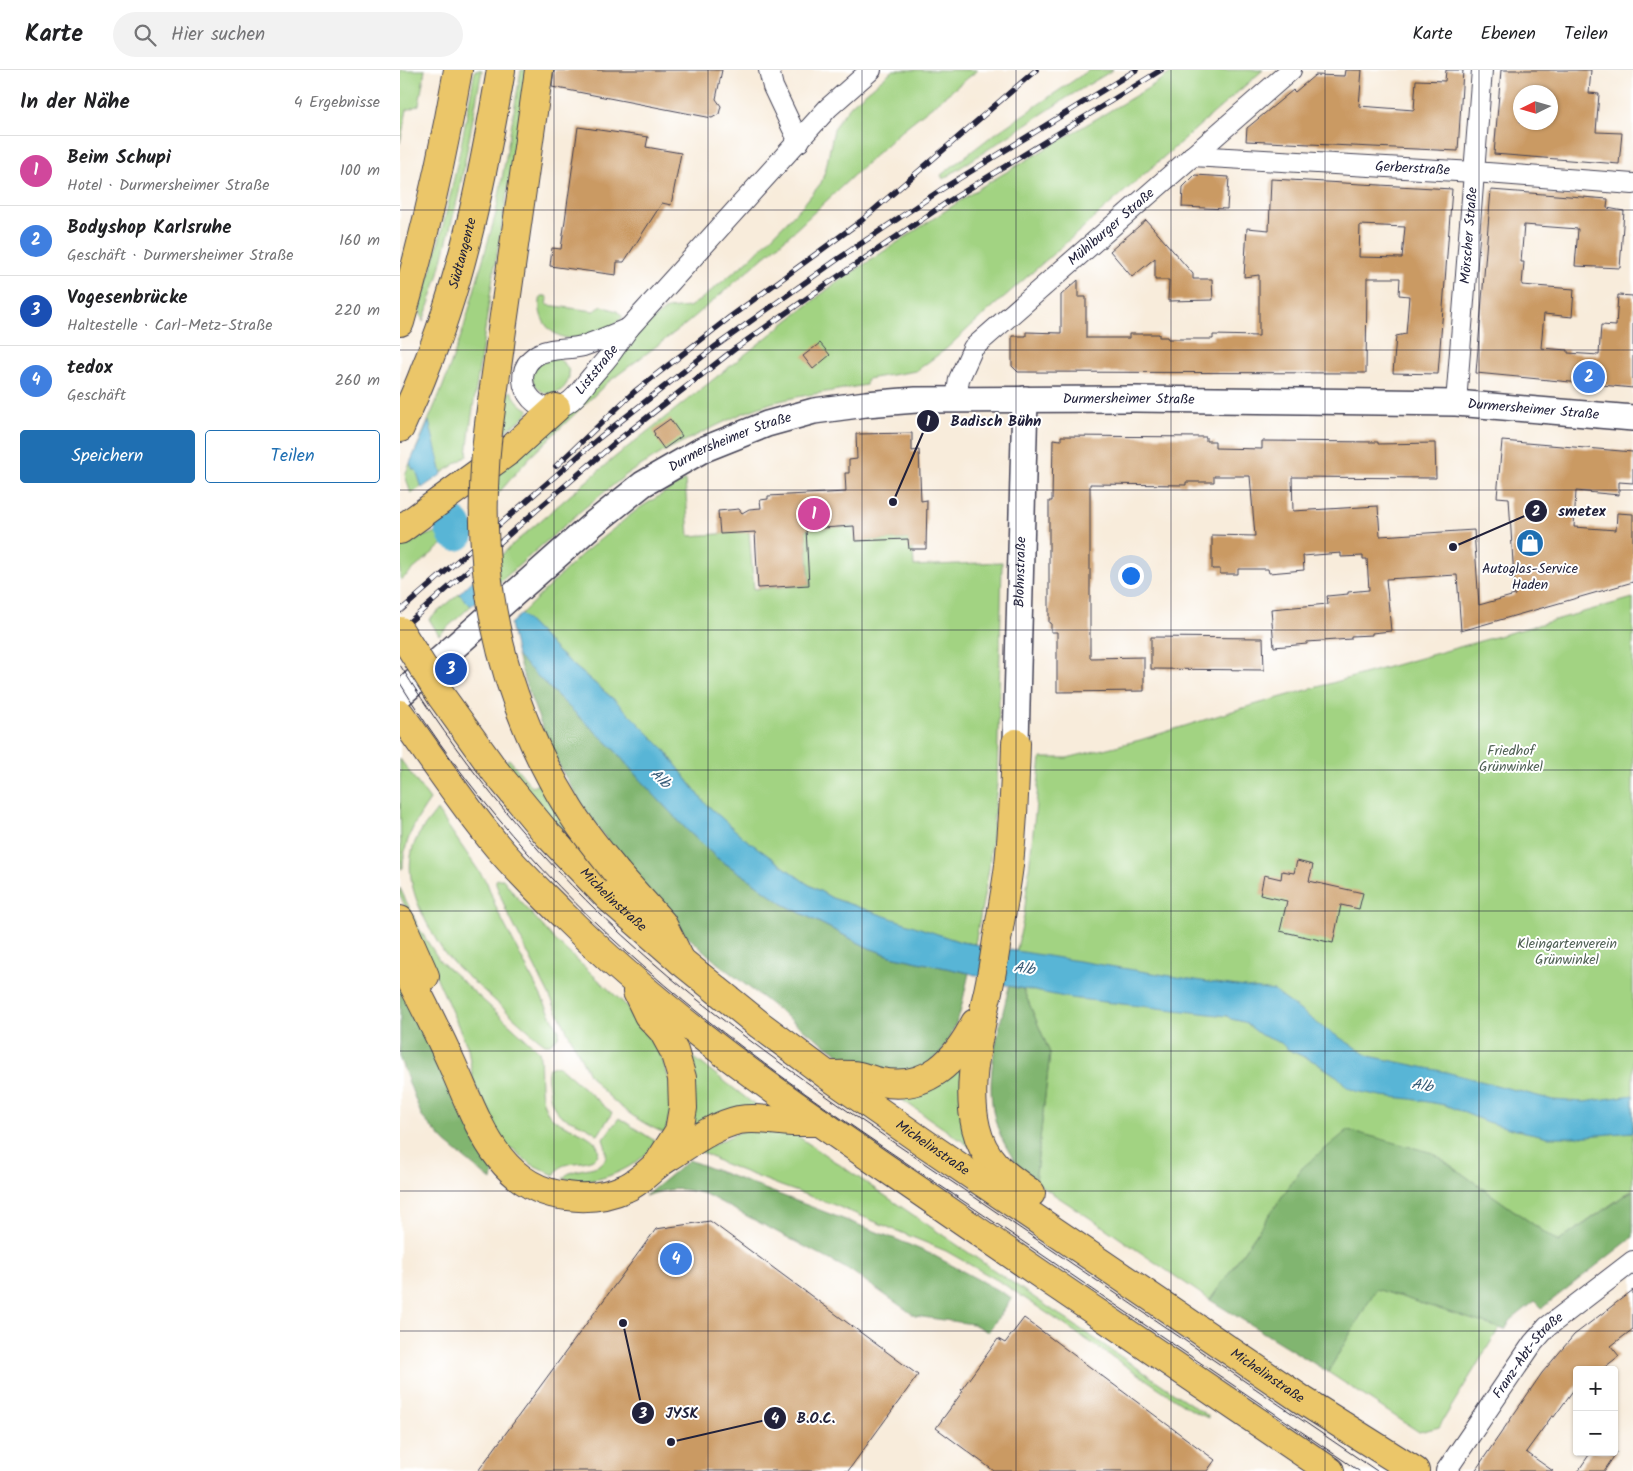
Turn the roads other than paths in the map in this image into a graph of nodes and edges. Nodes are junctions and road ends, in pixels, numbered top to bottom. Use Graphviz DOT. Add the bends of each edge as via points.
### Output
graph roads {
  1 [pos="458,70"];
  2 [pos="501,70"];
  3 [pos="539,70"];
  4 [pos="769,70"];
  5 [pos="871,70"];
  6 [pos="1291,70"];
  7 [pos="1482,70"];
  8 [pos="799,142"];
  9 [pos="1192,156"];
  10 [pos="1474,172"];
  11 [pos="1633,184"];
  12 [pos="400,322"];
  13 [pos="629,328"];
  14 [pos="1025,399"];
  15 [pos="956,400"];
  16 [pos="1456,403"];
  17 [pos="556,408"];
  18 [pos="1633,418"];
  19 [pos="400,428"];
  20 [pos="400,530"];
  21 [pos="400,632"];
  22 [pos="400,694"];
  23 [pos="400,714"];
  24 [pos="1016,743"];
  25 [pos="400,920"];
  26 [pos="400,959"];
  27 [pos="681,960"];
  28 [pos="630,978"];
  29 [pos="968,1051"];
  30 [pos="452,1063"];
  31 [pos="827,1075"];
  32 [pos="819,1122"];
  33 [pos="658,1164"];
  34 [pos="1070,1242"];
  35 [pos="1633,1261"];
  36 [pos="1330,1471"];
  37 [pos="1415,1471"];
  38 [pos="1446,1471"];
  1 -- 12 [label="main road" via="427,222"];
  2 -- 19 [label="main road, Südtangente" via="472,220 425,371"];
  3 -- 27 [label="main road, bridge" via="485,465 483,529 489,594 500,647 521,716 542,763 591,840 662,924"];
  4 -- 8 [label="street"];
  5 -- 8 [label="street, Liststraße" via="828,108"];
  6 -- 9 [label="street, Mühlburger Straße"];
  7 -- 10 [label="street, Mörscher Straße"];
  8 -- 13 [label="street, Liststraße"];
  9 -- 10 [label="street, Gerberstraße"];
  9 -- 15 [label="street, Mühlburger Straße" via="972,348 958,378"];
  10 -- 11 [label="street, Gerberstraße"];
  10 -- 16 [label="street, Mörscher Straße"];
  13 -- 17 [label="street, Liststraße" via="579,392"];
  13 -- 17 [label="street, Liststraße" via="583,345 544,351 530,360 523,373 528,396 546,408"];
  14 -- 15 [label="street, Durmersheimer Straße"];
  14 -- 16 [label="street, Durmersheimer Straße"];
  14 -- 24 [label="street, Blohnstraße"];
  15 -- 22 [label="street, Durmersheimer Straße" via="866,404 814,412 767,424 702,450 643,484 593,524"];
  16 -- 18 [label="street, Durmersheimer Straße"];
  17 -- 20 [label="main road" via="510,450"];
  21 -- 27 [label="main road, Michelinstraße, bridge" via="440,696 537,823 609,898"];
  23 -- 28 [label="main road" via="497,847 535,888"];
  24 -- 29 [label="main road" via="1009,866 986,1000 974,1026"];
  25 -- 30 [label="main road" via="434,998"];
  26 -- 30 [label="main road"];
  27 -- 31 [label="main road, Michelinstraße"];
  28 -- 32 [label="main road" via="755,1077"];
  28 -- 33 [label="main road" via="648,1015 674,1050 682,1078 683,1108 679,1131"];
  29 -- 31 [label="main road" via="912,1082 886,1083 858,1076"];
  29 -- 34 [label="main road" via="972,1108 985,1153 1002,1173 1038,1198 1056,1216"];
  30 -- 33 [label="main road" via="477,1121 502,1161 521,1180 543,1191 583,1198 606,1195 627,1188"];
  31 -- 34 [label="main road, Michelinstraße"];
  32 -- 33 [label="main road" via="740,1120 717,1128"];
  32 -- 36 [label="main road"];
  34 -- 37 [label="main road, Michelinstraße" via="1304,1401"];
  35 -- 38 [label="street, Franz-Abt-Straße" via="1547,1327"];
}
